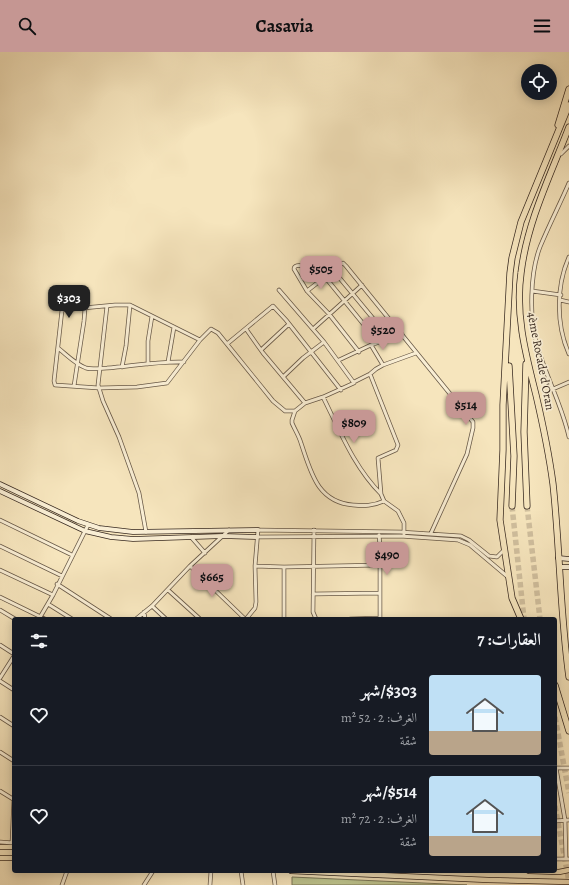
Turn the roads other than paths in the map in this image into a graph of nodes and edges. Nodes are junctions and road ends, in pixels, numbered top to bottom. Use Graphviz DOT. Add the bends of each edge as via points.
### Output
graph roads {
  1 [pos="569,89"];
  2 [pos="569,105"];
  3 [pos="569,127"];
  4 [pos="569,135"];
  5 [pos="569,146"];
  6 [pos="552,148"];
  7 [pos="561,154"];
  8 [pos="555,164"];
  9 [pos="569,183"];
  10 [pos="569,257"];
  11 [pos="333,270"];
  12 [pos="325,277"];
  13 [pos="362,285"];
  14 [pos="278,290"];
  15 [pos="307,291"];
  16 [pos="532,291"];
  17 [pos="352,294"];
  18 [pos="561,295"];
  19 [pos="345,300"];
  20 [pos="560,300"];
  21 [pos="569,302"];
  22 [pos="130,305"];
  23 [pos="107,306"];
  24 [pos="85,308"];
  25 [pos="329,314"];
  26 [pos="152,316"];
  27 [pos="289,324"];
  28 [pos="174,327"];
  29 [pos="313,328"];
  30 [pos="246,329"];
  31 [pos="402,334"];
  32 [pos="390,339"];
  33 [pos="200,340"];
  34 [pos="324,342"];
  35 [pos="378,342"];
  36 [pos="227,344"];
  37 [pos="371,345"];
  38 [pos="507,346"];
  39 [pos="58,348"];
  40 [pos="261,350"];
  41 [pos="312,352"];
  42 [pos="359,352"];
  43 [pos="416,353"];
  44 [pos="569,354"];
  45 [pos="526,357"];
  46 [pos="339,360"];
  47 [pos="168,362"];
  48 [pos="184,362"];
  49 [pos="148,364"];
  50 [pos="78,365"];
  51 [pos="383,365"];
  52 [pos="122,367"];
  53 [pos="101,368"];
  54 [pos="370,374"];
  55 [pos="283,377"];
  56 [pos="354,382"];
  57 [pos="569,382"];
  58 [pos="74,386"];
  59 [pos="99,388"];
  60 [pos="553,389"];
  61 [pos="341,390"];
  62 [pos="323,397"];
  63 [pos="305,403"];
  64 [pos="295,411"];
  65 [pos="569,437"];
  66 [pos="1,484"];
  67 [pos="0,491"];
  68 [pos="381,494"];
  69 [pos="384,502"];
  70 [pos="512,506"];
  71 [pos="527,506"];
  72 [pos="0,520"];
  73 [pos="88,525"];
  74 [pos="229,530"];
  75 [pos="258,530"];
  76 [pos="314,530"];
  77 [pos="85,531"];
  78 [pos="146,532"];
  79 [pos="431,533"];
  80 [pos="379,534"];
  81 [pos="404,534"];
  82 [pos="224,536"];
  83 [pos="313,536"];
  84 [pos="191,537"];
  85 [pos="257,537"];
  86 [pos="472,542"];
  87 [pos="0,546"];
  88 [pos="470,546"];
  89 [pos="504,550"];
  90 [pos="205,553"];
  91 [pos="72,555"];
  92 [pos="558,558"];
  93 [pos="569,559"];
  94 [pos="314,565"];
  95 [pos="380,565"];
  96 [pos="190,566"];
  97 [pos="255,566"];
  98 [pos="284,567"];
  99 [pos="559,567"];
  100 [pos="569,567"];
  101 [pos="0,570"];
  102 [pos="62,576"];
  103 [pos="508,578"];
  104 [pos="57,584"];
  105 [pos="168,590"];
  106 [pos="379,593"];
  107 [pos="313,594"];
  108 [pos="53,595"];
  109 [pos="0,597"];
  110 [pos="48,604"];
  111 [pos="152,606"];
  112 [pos="0,610"];
  113 [pos="144,612"];
  114 [pos="103,614"];
  115 [pos="12,617"];
  116 [pos="38,617"];
  117 [pos="41,617"];
  118 [pos="69,617"];
  119 [pos="101,617"];
  120 [pos="108,617"];
  121 [pos="138,617"];
  122 [pos="145,617"];
  123 [pos="164,617"];
  124 [pos="198,617"];
  125 [pos="243,617"];
  126 [pos="247,617"];
  127 [pos="284,617"];
  128 [pos="315,617"];
  129 [pos="380,617"];
  130 [pos="520,617"];
  131 [pos="0,645"];
  132 [pos="12,654"];
  133 [pos="12,658"];
  134 [pos="569,677"];
  135 [pos="0,678"];
  136 [pos="0,681"];
  137 [pos="12,689"];
  138 [pos="557,692"];
  139 [pos="0,717"];
  140 [pos="12,725"];
  141 [pos="569,731"];
  142 [pos="0,752"];
  143 [pos="12,760"];
  144 [pos="557,768"];
  145 [pos="569,768"];
  146 [pos="557,778"];
  147 [pos="0,791"];
  148 [pos="12,798"];
  149 [pos="565,820"];
  150 [pos="569,820"];
  151 [pos="557,821"];
  152 [pos="0,842"];
  153 [pos="12,844"];
  154 [pos="12,844"];
  155 [pos="0,847"];
  156 [pos="0,858"];
  157 [pos="12,858"];
  158 [pos="567,859"];
  159 [pos="569,870"];
  160 [pos="557,871"];
  161 [pos="67,873"];
  162 [pos="152,873"];
  163 [pos="211,873"];
  164 [pos="241,873"];
  165 [pos="273,873"];
  166 [pos="333,873"];
  167 [pos="569,882"];
  168 [pos="62,885"];
  169 [pos="144,885"];
  170 [pos="210,885"];
  171 [pos="243,885"];
  172 [pos="275,885"];
  1 -- 6 [label="highway"];
  2 -- 6 [label="highway, 4ème Rocade d'Oran"];
  3 -- 8 [label="highway, 4ème Rocade d'Oran"];
  4 -- 7 [label="highway"];
  5 -- 7 [label="street"];
  6 -- 38 [label="highway, 4ème Rocade d'Oran" via="518,232 510,273"];
  7 -- 8 [label="highway"];
  8 -- 45 [label="highway, 4ème Rocade d'Oran" via="532,223 521,273 519,306"];
  9 -- 16 [label="street" via="540,248"];
  10 -- 18 [label="street"];
  11 -- 12 [label="street"];
  11 -- 13 [label="street" via="343,263"];
  11 -- 17 [label="street"];
  12 -- 15 [label="street"];
  12 -- 15 [label="street" via="303,266 296,266 294,269"];
  12 -- 19 [label="street"];
  13 -- 17 [label="street"];
  13 -- 31 [label="street"];
  14 -- 29 [label="street"];
  15 -- 25 [label="street"];
  16 -- 18 [label="street"];
  16 -- 60 [label="street" via="534,335"];
  17 -- 19 [label="street"];
  17 -- 32 [label="street"];
  18 -- 20 [label="street"];
  19 -- 25 [label="street"];
  19 -- 35 [label="street"];
  20 -- 21 [label="street"];
  20 -- 44 [label="street" via="560,327"];
  22 -- 23 [label="street"];
  22 -- 26 [label="street"];
  22 -- 52 [label="street"];
  23 -- 24 [label="street"];
  23 -- 53 [label="street"];
  24 -- 39 [label="street" via="62,310"];
  24 -- 50 [label="street"];
  25 -- 29 [label="street"];
  25 -- 42 [label="street"];
  26 -- 28 [label="street"];
  26 -- 49 [label="street"];
  27 -- 30 [label="street" via="273,306"];
  27 -- 40 [label="street"];
  27 -- 41 [label="street"];
  28 -- 33 [label="street"];
  28 -- 47 [label="street"];
  29 -- 34 [label="street"];
  30 -- 36 [label="street"];
  30 -- 40 [label="street"];
  31 -- 32 [label="street"];
  31 -- 43 [label="street"];
  32 -- 35 [label="street"];
  33 -- 36 [label="street" via="211,329"];
  33 -- 48 [label="street"];
  34 -- 41 [label="street"];
  34 -- 46 [label="street"];
  35 -- 37 [label="street"];
  36 -- 64 [label="street" via="273,401 285,411"];
  37 -- 42 [label="street"];
  37 -- 51 [label="street"];
  38 -- 70 [label="highway" via="514,456"];
  38 -- 89 [label="highway, 4ème Rocade d'Oran" via="500,520"];
  39 -- 50 [label="street"];
  39 -- 58 [label="street" via="55,385"];
  40 -- 55 [label="street"];
  41 -- 55 [label="street"];
  41 -- 61 [label="street"];
  42 -- 46 [label="street"];
  43 -- 51 [label="street"];
  43 -- 79 [label="street" via="474,424 467,454"];
  45 -- 71 [label="highway" via="524,432"];
  45 -- 92 [label="highway, 4ème Rocade d'Oran" via="548,452"];
  46 -- 56 [label="street"];
  47 -- 48 [label="street"];
  47 -- 49 [label="street"];
  48 -- 59 [label="street" via="167,383"];
  49 -- 52 [label="street"];
  50 -- 53 [label="street"];
  50 -- 58 [label="street"];
  51 -- 54 [label="street"];
  52 -- 53 [label="street"];
  53 -- 59 [label="street"];
  54 -- 56 [label="street"];
  54 -- 68 [label="street" via="398,445 396,450 378,458"];
  55 -- 63 [label="street"];
  56 -- 61 [label="street"];
  57 -- 60 [label="street"];
  58 -- 59 [label="street"];
  59 -- 78 [label="street" via="139,493"];
  60 -- 65 [label="street"];
  61 -- 62 [label="street"];
  62 -- 63 [label="street"];
  62 -- 68 [label="street" via="354,459"];
  63 -- 64 [label="street"];
  64 -- 69 [label="street" via="292,423 306,462 316,483 326,495 348,505 365,506"];
  66 -- 67 [label="street"];
  66 -- 73 [label="main road"];
  67 -- 77 [label="main road"];
  68 -- 69 [label="street"];
  69 -- 81 [label="street" via="398,511 404,523"];
  72 -- 91 [label="street"];
  73 -- 77 [label="street"];
  73 -- 78 [label="main road" via="121,531"];
  74 -- 75 [label="main road"];
  74 -- 78 [label="main road"];
  74 -- 82 [label="street"];
  75 -- 76 [label="street"];
  75 -- 85 [label="street"];
  76 -- 80 [label="street"];
  76 -- 83 [label="street"];
  77 -- 84 [label="main road" via="122,538"];
  77 -- 91 [label="street"];
  79 -- 81 [label="street"];
  79 -- 86 [label="street" via="461,536"];
  80 -- 81 [label="street"];
  80 -- 83 [label="street"];
  80 -- 95 [label="street"];
  81 -- 88 [label="street" via="458,540"];
  82 -- 84 [label="main road"];
  82 -- 85 [label="main road"];
  82 -- 90 [label="street"];
  83 -- 85 [label="street"];
  83 -- 94 [label="street"];
  84 -- 90 [label="street"];
  85 -- 97 [label="street"];
  86 -- 88 [label="street"];
  86 -- 89 [label="street" via="491,557 497,557"];
  87 -- 102 [label="street"];
  88 -- 103 [label="street"];
  89 -- 103 [label="highway, 4ème Rocade d'Oran"];
  90 -- 96 [label="street"];
  91 -- 102 [label="street"];
  92 -- 93 [label="main road"];
  92 -- 99 [label="highway, 4ème Rocade d'Oran"];
  94 -- 95 [label="street"];
  94 -- 98 [label="street"];
  94 -- 107 [label="street"];
  95 -- 106 [label="street"];
  96 -- 105 [label="street"];
  96 -- 125 [label="street"];
  97 -- 98 [label="street"];
  97 -- 126 [label="street" via="256,602 255,608"];
  98 -- 127 [label="street"];
  99 -- 100 [label="main road"];
  99 -- 134 [label="highway, 4ème Rocade d'Oran"];
  101 -- 108 [label="street"];
  102 -- 104 [label="street"];
  103 -- 130 [label="highway, 4ème Rocade d'Oran" via="512,598"];
  104 -- 108 [label="street"];
  104 -- 114 [label="street"];
  105 -- 111 [label="street"];
  105 -- 124 [label="street"];
  106 -- 107 [label="street"];
  106 -- 129 [label="street"];
  107 -- 128 [label="street"];
  108 -- 110 [label="street"];
  109 -- 116 [label="street"];
  110 -- 117 [label="street"];
  110 -- 118 [label="street"];
  111 -- 113 [label="street"];
  111 -- 123 [label="street"];
  112 -- 115 [label="street"];
  113 -- 121 [label="street"];
  113 -- 122 [label="street"];
  114 -- 119 [label="street"];
  114 -- 120 [label="street"];
  131 -- 132 [label="street"];
  133 -- 135 [label="street"];
  136 -- 137 [label="street"];
  138 -- 141 [label="highway"];
  139 -- 140 [label="street"];
  142 -- 143 [label="street"];
  144 -- 145 [label="street"];
  146 -- 149 [label="street"];
  147 -- 148 [label="street"];
  149 -- 150 [label="street"];
  149 -- 151 [label="street"];
  149 -- 158 [label="street"];
  152 -- 153 [label="street"];
  154 -- 155 [label="main road"];
  156 -- 157 [label="main road"];
  159 -- 160 [label="main road"];
  161 -- 168 [label="street"];
  162 -- 169 [label="street"];
  163 -- 170 [label="street"];
  164 -- 171 [label="street"];
  165 -- 172 [label="street"];
  166 -- 167 [label="main road"];
}
